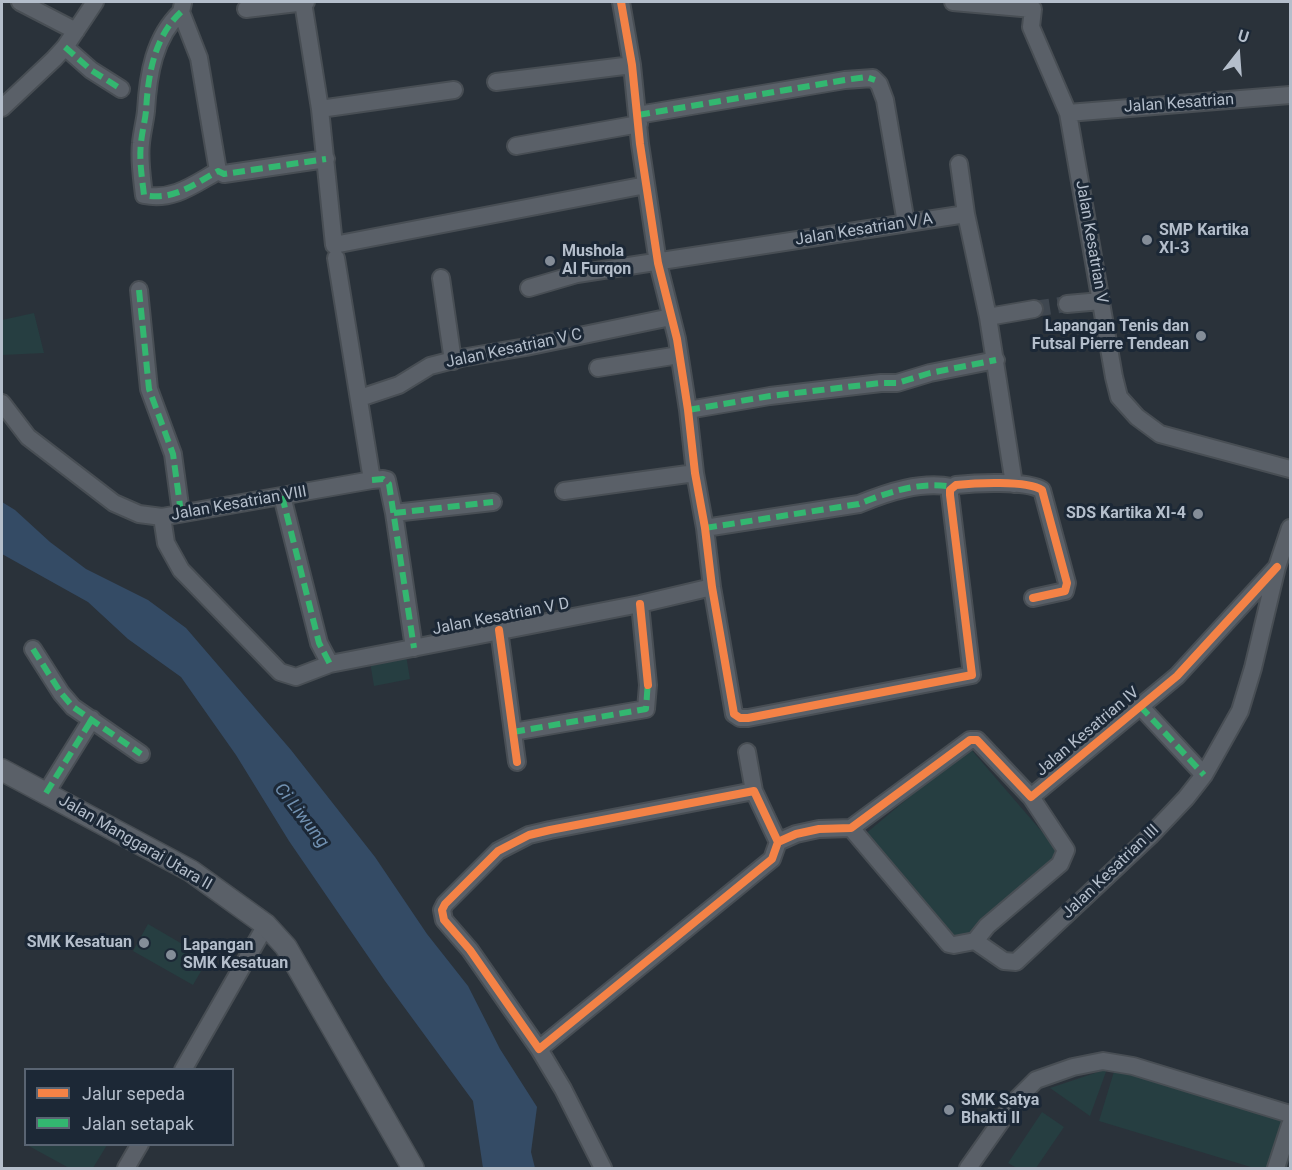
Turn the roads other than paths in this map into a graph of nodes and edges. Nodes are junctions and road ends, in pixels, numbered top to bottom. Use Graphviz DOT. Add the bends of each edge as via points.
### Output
graph roads {
  1 [pos="20,2"];
  2 [pos="95,2"];
  3 [pos="304,2"];
  4 [pos="621,2"];
  5 [pos="953,2"];
  6 [pos="1037,5"];
  7 [pos="182,7"];
  8 [pos="246,9"];
  9 [pos="76,31"];
  10 [pos="64,47"];
  11 [pos="632,65"];
  12 [pos="496,82"];
  13 [pos="121,89"];
  14 [pos="454,90"];
  15 [pos="1290,95"];
  16 [pos="2,108"];
  17 [pos="320,110"];
  18 [pos="1068,113"];
  19 [pos="638,120"];
  20 [pos="516,146"];
  21 [pos="326,159"];
  22 [pos="959,165"];
  23 [pos="218,171"];
  24 [pos="646,185"];
  25 [pos="966,214"];
  26 [pos="906,223"];
  27 [pos="336,258"];
  28 [pos="658,263"];
  29 [pos="441,278"];
  30 [pos="529,288"];
  31 [pos="139,290"];
  32 [pos="1101,301"];
  33 [pos="1067,304"];
  34 [pos="1034,309"];
  35 [pos="672,316"];
  36 [pos="988,317"];
  37 [pos="679,355"];
  38 [pos="996,360"];
  39 [pos="453,362"];
  40 [pos="598,368"];
  41 [pos="360,398"];
  42 [pos="2,403"];
  43 [pos="688,410"];
  44 [pos="1290,469"];
  45 [pos="695,473"];
  46 [pos="372,480"];
  47 [pos="1014,484"];
  48 [pos="952,487"];
  49 [pos="564,491"];
  50 [pos="282,496"];
  51 [pos="493,502"];
  52 [pos="181,513"];
  53 [pos="394,513"];
  54 [pos="162,517"];
  55 [pos="705,528"];
  56 [pos="1290,528"];
  57 [pos="1277,567"];
  58 [pos="712,587"];
  59 [pos="1033,598"];
  60 [pos="640,604"];
  61 [pos="499,630"];
  62 [pos="414,648"];
  63 [pos="33,649"];
  64 [pos="330,664"];
  65 [pos="1140,706"];
  66 [pos="92,719"];
  67 [pos="513,732"];
  68 [pos="747,752"];
  69 [pos="141,754"];
  70 [pos="517,762"];
  71 [pos="2,770"];
  72 [pos="1204,775"];
  73 [pos="754,792"];
  74 [pos="46,793"];
  75 [pos="1031,797"];
  76 [pos="850,828"];
  77 [pos="778,842"];
  78 [pos="266,925"];
  79 [pos="975,940"];
  80 [pos="539,1049"];
  81 [pos="184,1068"];
  82 [pos="1290,1114"];
  83 [pos="1290,1125"];
  84 [pos="139,1146"];
  85 [pos="126,1168"];
  86 [pos="413,1168"];
  87 [pos="603,1168"];
  88 [pos="968,1168"];
  89 [pos="1276,1168"];
  1 -- 9 [label="street"];
  2 -- 9 [label="street"];
  3 -- 8 [label="street"];
  3 -- 17 [label="street"];
  4 -- 11 [label="street"];
  5 -- 6 [label="street"];
  6 -- 18 [label="street, Jalan Kesatrian V" via="1031,27"];
  7 -- 23 [label="street" via="199,58"];
  7 -- 23 [label="street" via="159,45 145,93 140,145 144,195 168,196"];
  9 -- 10 [label="street"];
  10 -- 13 [label="street"];
  10 -- 16 [label="street"];
  11 -- 12 [label="street"];
  11 -- 19 [label="street"];
  14 -- 17 [label="street"];
  15 -- 18 [label="street, Jalan Kesatrian"];
  17 -- 21 [label="street"];
  18 -- 32 [label="street, Jalan Kesatrian V"];
  19 -- 20 [label="street"];
  19 -- 24 [label="street"];
  19 -- 26 [label="street" via="873,78 885,99"];
  21 -- 23 [label="street" via="224,174"];
  21 -- 24 [label="street" via="334,245"];
  22 -- 25 [label="street"];
  24 -- 28 [label="street"];
  25 -- 26 [label="street, Jalan Kesatrian V A"];
  25 -- 36 [label="street"];
  26 -- 28 [label="street, Jalan Kesatrian V A"];
  27 -- 41 [label="street"];
  28 -- 30 [label="street, Jalan Kesatrian V A" via="577,274"];
  28 -- 35 [label="street"];
  29 -- 39 [label="street"];
  31 -- 52 [label="street" via="149,389 173,454"];
  32 -- 33 [label="street"];
  32 -- 44 [label="street, Jalan Kesatrian V" via="1119,396 1137,417 1160,434"];
  34 -- 36 [label="street"];
  35 -- 37 [label="street"];
  35 -- 39 [label="street, Jalan Kesatrian V C"];
  36 -- 38 [label="street"];
  37 -- 40 [label="street"];
  37 -- 43 [label="street"];
  38 -- 43 [label="street" via="897,383 770,396"];
  38 -- 47 [label="street"];
  39 -- 41 [label="street, Jalan Kesatrian V C" via="430,366 399,385"];
  41 -- 46 [label="street"];
  42 -- 54 [label="street, Jalan Kesatrian VIII" via="28,437 106,497 139,514"];
  43 -- 45 [label="street"];
  45 -- 49 [label="street"];
  45 -- 55 [label="street"];
  46 -- 50 [label="street, Jalan Kesatrian VIII"];
  46 -- 53 [label="street" via="387,480"];
  47 -- 48 [label="street"];
  47 -- 59 [label="street" via="1041,490 1067,583 1065,591"];
  48 -- 55 [label="street" via="930,484 860,504"];
  48 -- 58 [label="street" via="971,675 740,718 734,714"];
  50 -- 52 [label="street, Jalan Kesatrian VIII"];
  50 -- 64 [label="street" via="319,643"];
  51 -- 53 [label="street"];
  52 -- 54 [label="street, Jalan Kesatrian VIII"];
  53 -- 62 [label="street"];
  54 -- 64 [label="street, Jalan Kesatrian V D" via="166,543 182,570 280,672 296,677"];
  55 -- 58 [label="street"];
  56 -- 57 [label="street, Jalan Kesatrian III"];
  57 -- 65 [label="street, Jalan Kesatrian IV" via="1177,676"];
  57 -- 72 [label="street, Jalan Kesatrian III" via="1240,711"];
  58 -- 60 [label="street, Jalan Kesatrian V D"];
  60 -- 61 [label="street, Jalan Kesatrian V D"];
  60 -- 67 [label="street" via="648,674 646,709"];
  61 -- 62 [label="street, Jalan Kesatrian V D"];
  61 -- 67 [label="street"];
  62 -- 64 [label="street, Jalan Kesatrian V D"];
  63 -- 66 [label="street" via="68,701"];
  65 -- 72 [label="street"];
  65 -- 75 [label="street, Jalan Kesatrian IV"];
  66 -- 69 [label="street"];
  66 -- 74 [label="street"];
  67 -- 70 [label="street"];
  68 -- 73 [label="street"];
  71 -- 74 [label="street, Jalan Manggarai Utara II"];
  72 -- 79 [label="street, Jalan Kesatrian III" via="1150,836 1016,962 1004,961"];
  73 -- 77 [label="street"];
  73 -- 80 [label="street" via="529,836 498,851 445,904 444,920 470,950"];
  74 -- 78 [label="street, Jalan Manggarai Utara II" via="191,872"];
  75 -- 76 [label="street, Jalan Kesatrian IV" via="977,740 970,740"];
  75 -- 79 [label="street" via="1066,850 1064,858"];
  76 -- 77 [label="street" via="819,829"];
  76 -- 79 [label="street" via="946,942 954,945"];
  77 -- 80 [label="street" via="772,859"];
  78 -- 81 [label="street"];
  78 -- 86 [label="street, Jalan Manggarai Utara II" via="286,947"];
  80 -- 87 [label="street"];
  82 -- 88 [label="street" via="1133,1066 1103,1061 1036,1080 1016,1100"];
  83 -- 89 [label="street"];
  84 -- 85 [label="street"];
}
